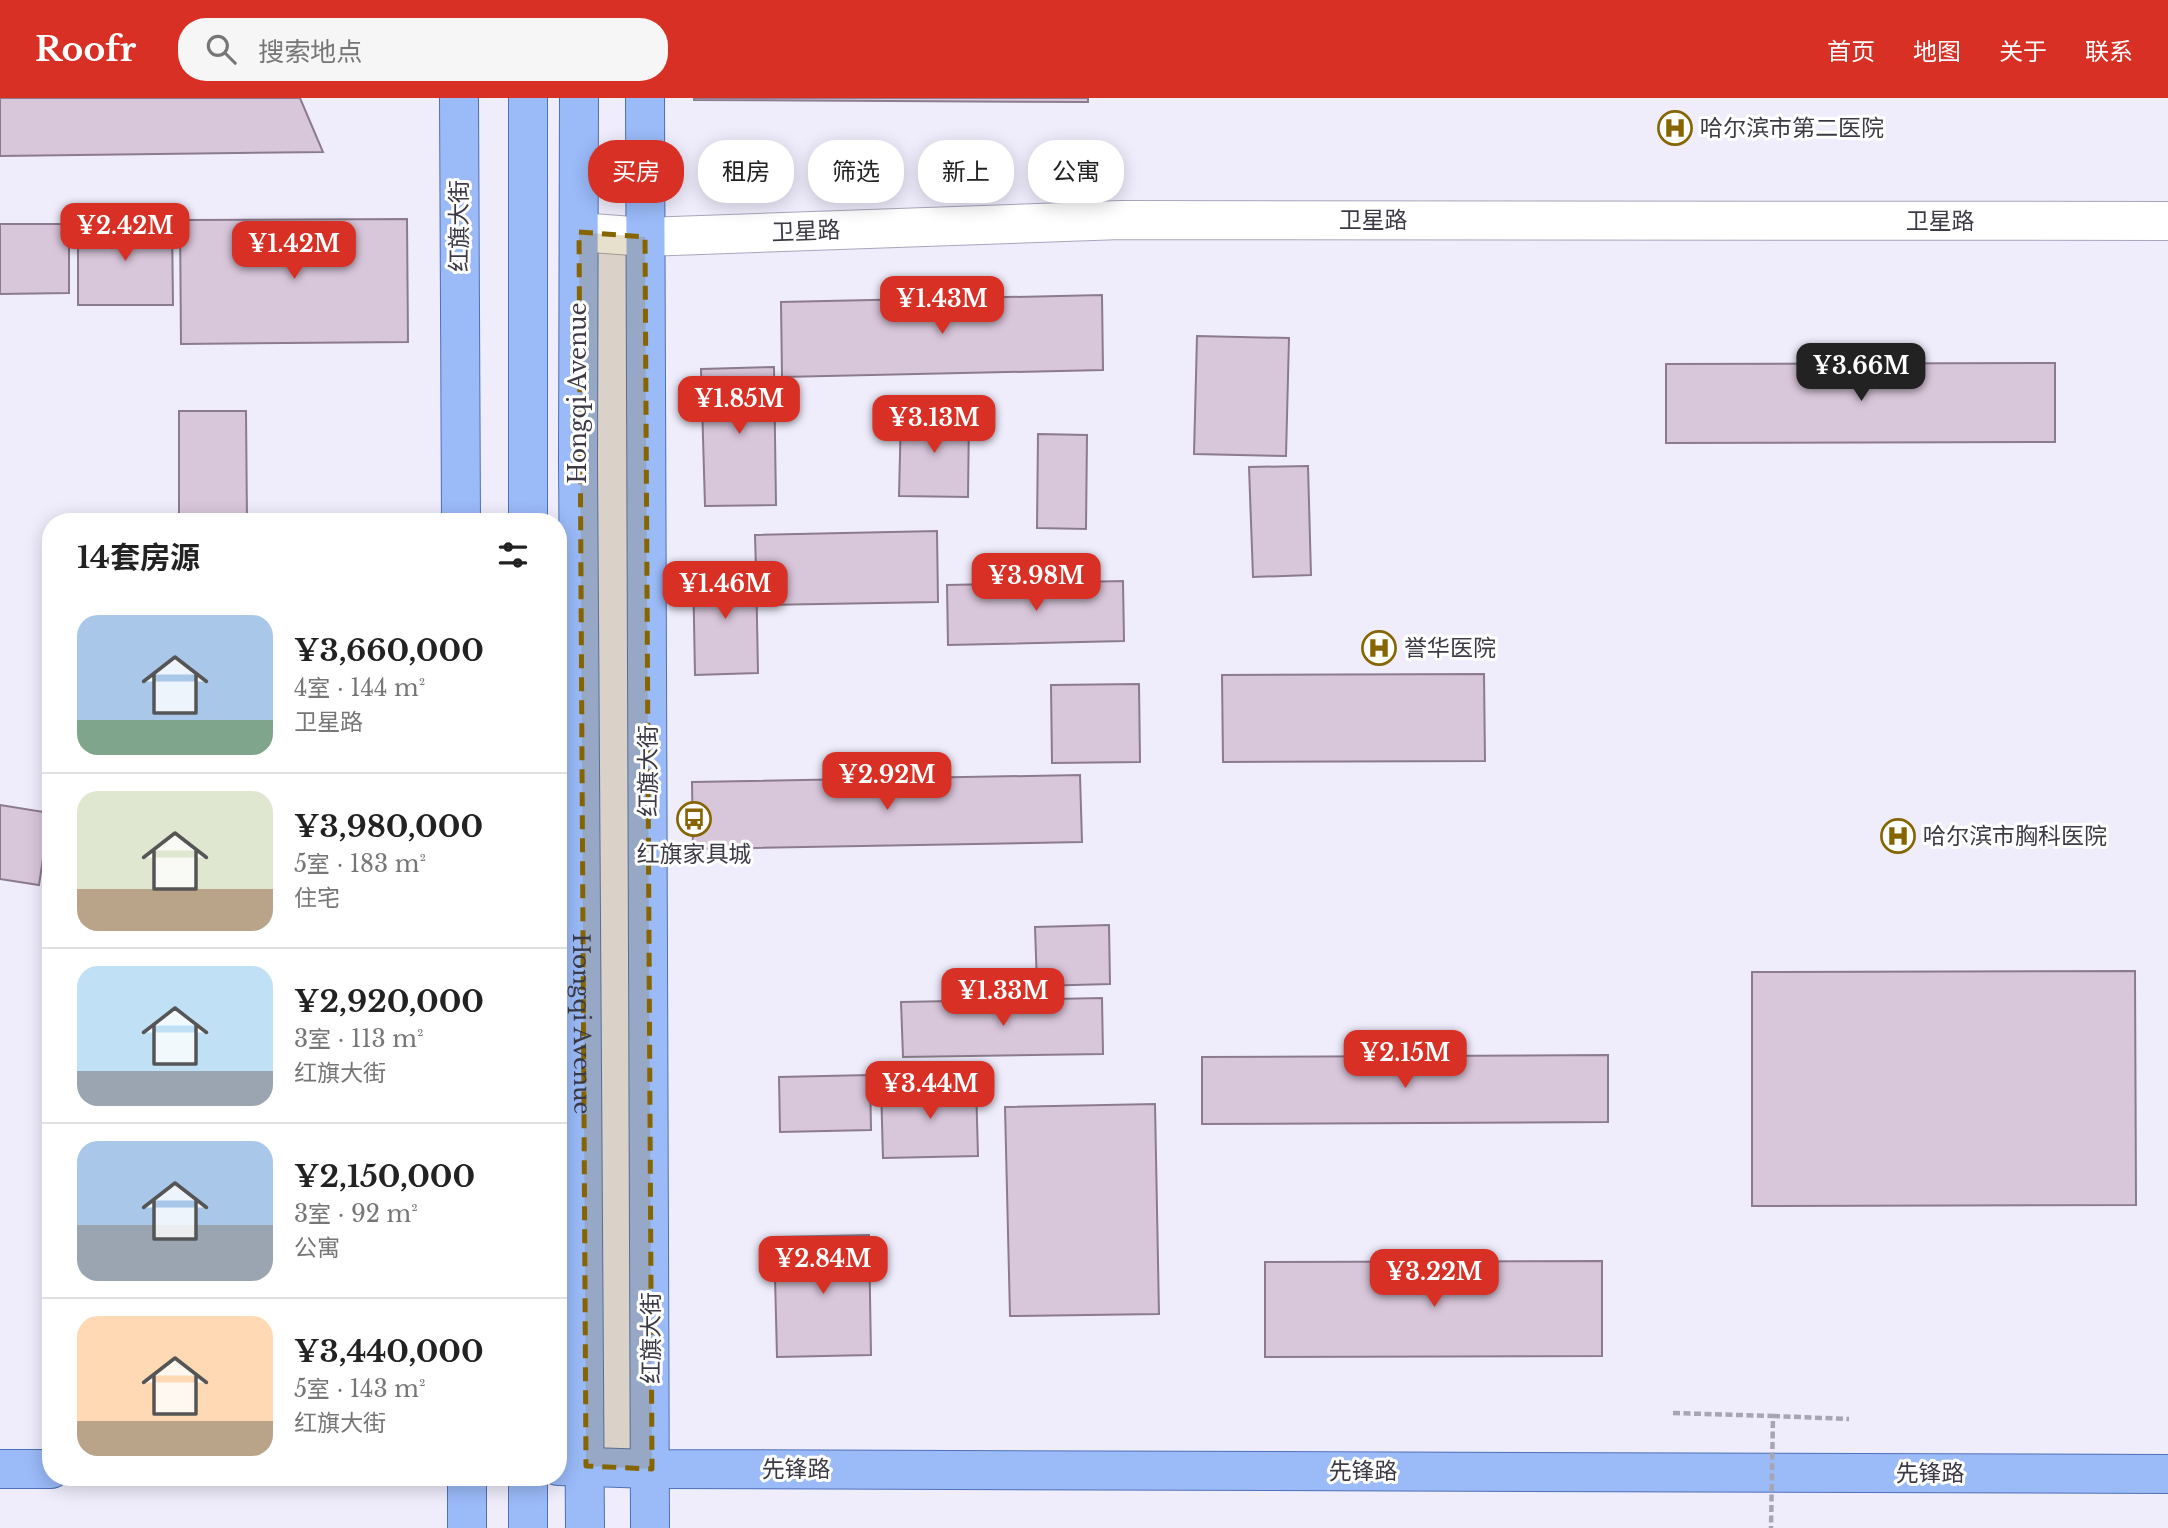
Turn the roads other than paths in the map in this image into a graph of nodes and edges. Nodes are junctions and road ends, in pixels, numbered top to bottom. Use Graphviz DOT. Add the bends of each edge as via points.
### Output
graph roads {
  1 [pos="459,98"];
  2 [pos="528,98"];
  3 [pos="579,98"];
  4 [pos="645,98"];
  5 [pos="2168,221"];
  6 [pos="579,232"];
  7 [pos="645,237"];
  8 [pos="461,513"];
  9 [pos="528,513"];
  10 [pos="572,1466"];
  11 [pos="0,1469"];
  12 [pos="42,1469"];
  13 [pos="652,1469"];
  14 [pos="2168,1474"];
  15 [pos="467,1486"];
  16 [pos="528,1486"];
  17 [pos="467,1528"];
  18 [pos="528,1528"];
  19 [pos="585,1528"];
  20 [pos="650,1528"];
  1 -- 8 [label="main road, 红旗大街"];
  2 -- 9 [label="main road"];
  3 -- 6 [label="main road, Hongqi Avenue"];
  4 -- 7 [label="main road, 红旗大街"];
  5 -- 7 [label="street, 卫星路" via="1121,220"];
  6 -- 7 [label="street, 卫星路"];
  6 -- 10 [label="main road, Hongqi Avenue"];
  7 -- 13 [label="main road, 红旗大街"];
  10 -- 13 [label="main road, 先锋路"];
  10 -- 19 [label="main road, Hongqi Avenue"];
  11 -- 12 [label="main road"];
  13 -- 14 [label="main road, 先锋路"];
  13 -- 20 [label="main road, 红旗大街"];
  15 -- 17 [label="main road"];
  16 -- 18 [label="main road"];
}
